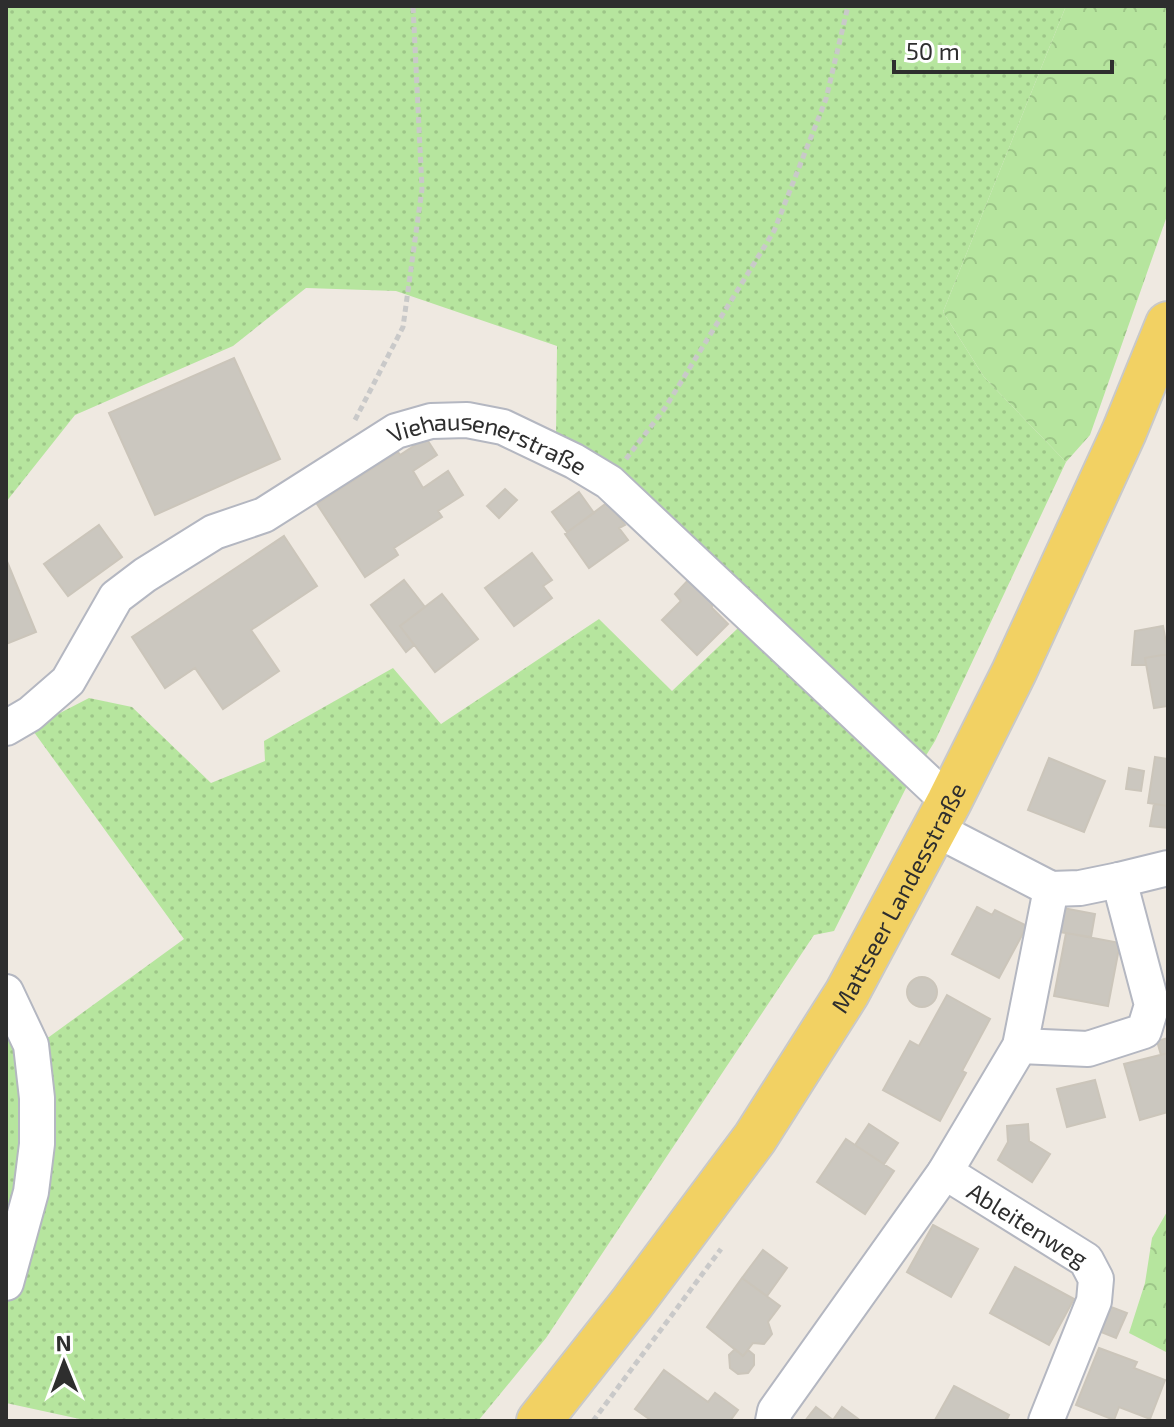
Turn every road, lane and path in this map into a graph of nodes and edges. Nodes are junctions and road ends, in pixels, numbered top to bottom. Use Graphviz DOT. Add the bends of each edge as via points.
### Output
graph roads {
  1 [pos="413,6"];
  2 [pos="848,6"];
  3 [pos="1168,324"];
  4 [pos="346,463"];
  5 [pos="609,482"];
  6 [pos="6,728"];
  7 [pos="942,816"];
  8 [pos="1168,868"];
  9 [pos="1119,880"];
  10 [pos="1051,889"];
  11 [pos="6,992"];
  12 [pos="1020,1046"];
  13 [pos="945,1172"];
  14 [pos="6,1283"];
  15 [pos="539,1421"];
  16 [pos="773,1421"];
  17 [pos="1046,1421"];
  1 -- 4 [label="path" via="422,189 403,327 345,441"];
  2 -- 5 [label="path" via="826,99 774,231 665,408"];
  3 -- 7 [label="main road, Mattseer Landesstraße" via="1111,461"];
  4 -- 5 [label="street, Viehausenerstraße" via="396,431 431,421 467,420 503,427"];
  4 -- 6 [label="street, Viehausenerstraße" via="264,515 214,532 116,597 68,681"];
  5 -- 7 [label="street, Viehausenerstraße"];
  7 -- 10 [label="street, Viehausenerstraße" via="1021,875"];
  7 -- 15 [label="main road, Mattseer Landesstraße" via="847,993 755,1138"];
  8 -- 9 [label="street"];
  9 -- 10 [label="street"];
  9 -- 12 [label="street" via="1152,1005 1144,1031 1088,1049"];
  10 -- 12 [label="street, Ableitenweg"];
  11 -- 14 [label="street" via="31,1045 37,1144 31,1192"];
  12 -- 13 [label="street, Ableitenweg"];
  13 -- 16 [label="street, Ableitenweg" via="775,1411"];
  13 -- 17 [label="street, Ableitenweg" via="1086,1260 1096,1279 1094,1301"];
}
